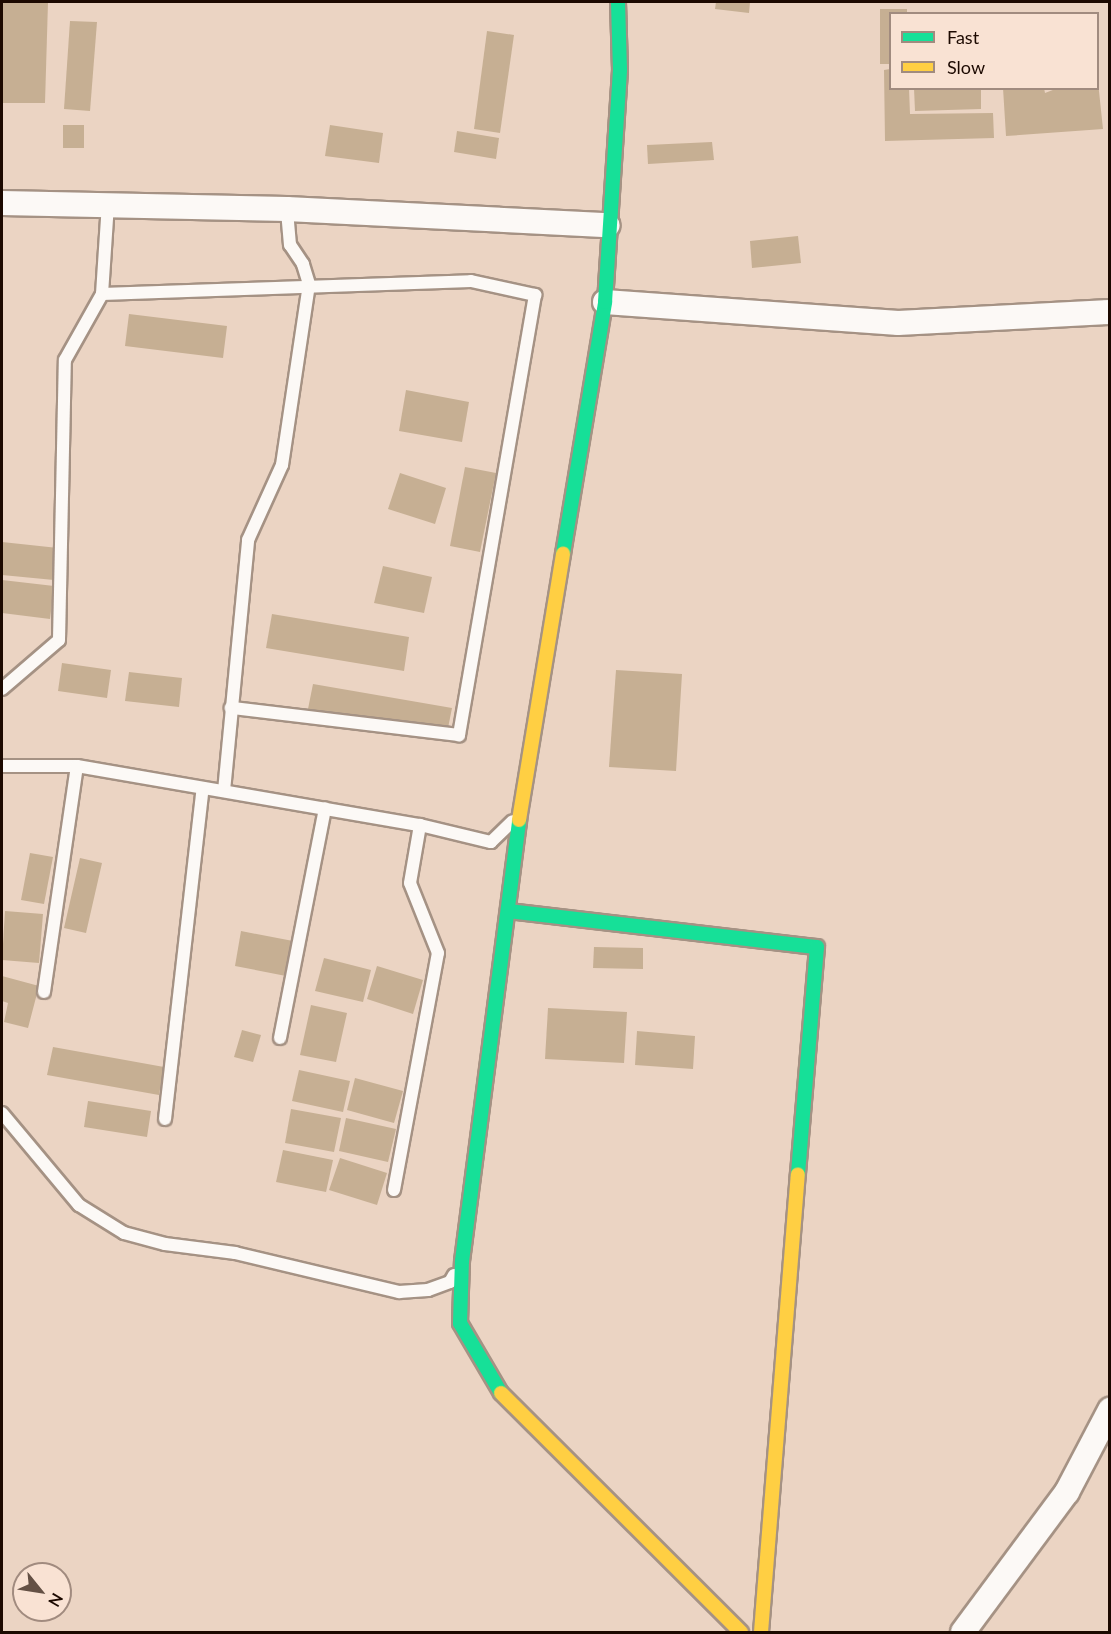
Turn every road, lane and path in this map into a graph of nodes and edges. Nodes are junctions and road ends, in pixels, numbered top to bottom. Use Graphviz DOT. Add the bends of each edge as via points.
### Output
graph roads {
  1 [pos="618,2"];
  2 [pos="2,203"];
  3 [pos="108,204"];
  4 [pos="287,209"];
  5 [pos="608,225"];
  6 [pos="309,284"];
  7 [pos="102,294"];
  8 [pos="604,302"];
  9 [pos="1110,312"];
  10 [pos="2,688"];
  11 [pos="231,708"];
  12 [pos="2,766"];
  13 [pos="77,766"];
  14 [pos="203,788"];
  15 [pos="224,791"];
  16 [pos="325,808"];
  17 [pos="520,814"];
  18 [pos="420,825"];
  19 [pos="509,911"];
  20 [pos="44,992"];
  21 [pos="280,1038"];
  22 [pos="2,1113"];
  23 [pos="165,1119"];
  24 [pos="394,1190"];
  25 [pos="462,1261"];
  26 [pos="1110,1410"];
  27 [pos="741,1632"];
  28 [pos="761,1632"];
  29 [pos="963,1632"];
  1 -- 5 [label="street" via="620,70"];
  2 -- 3 [label="street"];
  3 -- 4 [label="street"];
  3 -- 7 [label="lane"];
  4 -- 5 [label="street"];
  4 -- 6 [label="lane" via="290,245 303,264"];
  5 -- 8 [label="street"];
  6 -- 7 [label="lane"];
  6 -- 11 [label="lane" via="282,465 248,540"];
  6 -- 11 [label="lane" via="471,281 534,295 459,735"];
  7 -- 10 [label="lane" via="65,360 59,640"];
  8 -- 9 [label="street" via="898,323"];
  8 -- 17 [label="street"];
  11 -- 15 [label="lane"];
  12 -- 13 [label="lane"];
  13 -- 14 [label="lane"];
  13 -- 20 [label="lane"];
  14 -- 15 [label="lane"];
  14 -- 23 [label="lane"];
  15 -- 16 [label="lane"];
  16 -- 18 [label="lane"];
  16 -- 21 [label="lane"];
  17 -- 18 [label="lane" via="491,842"];
  17 -- 19 [label="street"];
  18 -- 24 [label="lane" via="410,883 438,953"];
  19 -- 25 [label="street"];
  19 -- 28 [label="street" via="817,947"];
  22 -- 25 [label="lane" via="79,1205 124,1233 165,1244 235,1253 399,1292 428,1290 450,1282"];
  25 -- 27 [label="street" via="460,1323 494,1386"];
  26 -- 29 [label="street" via="1067,1492"];
}
